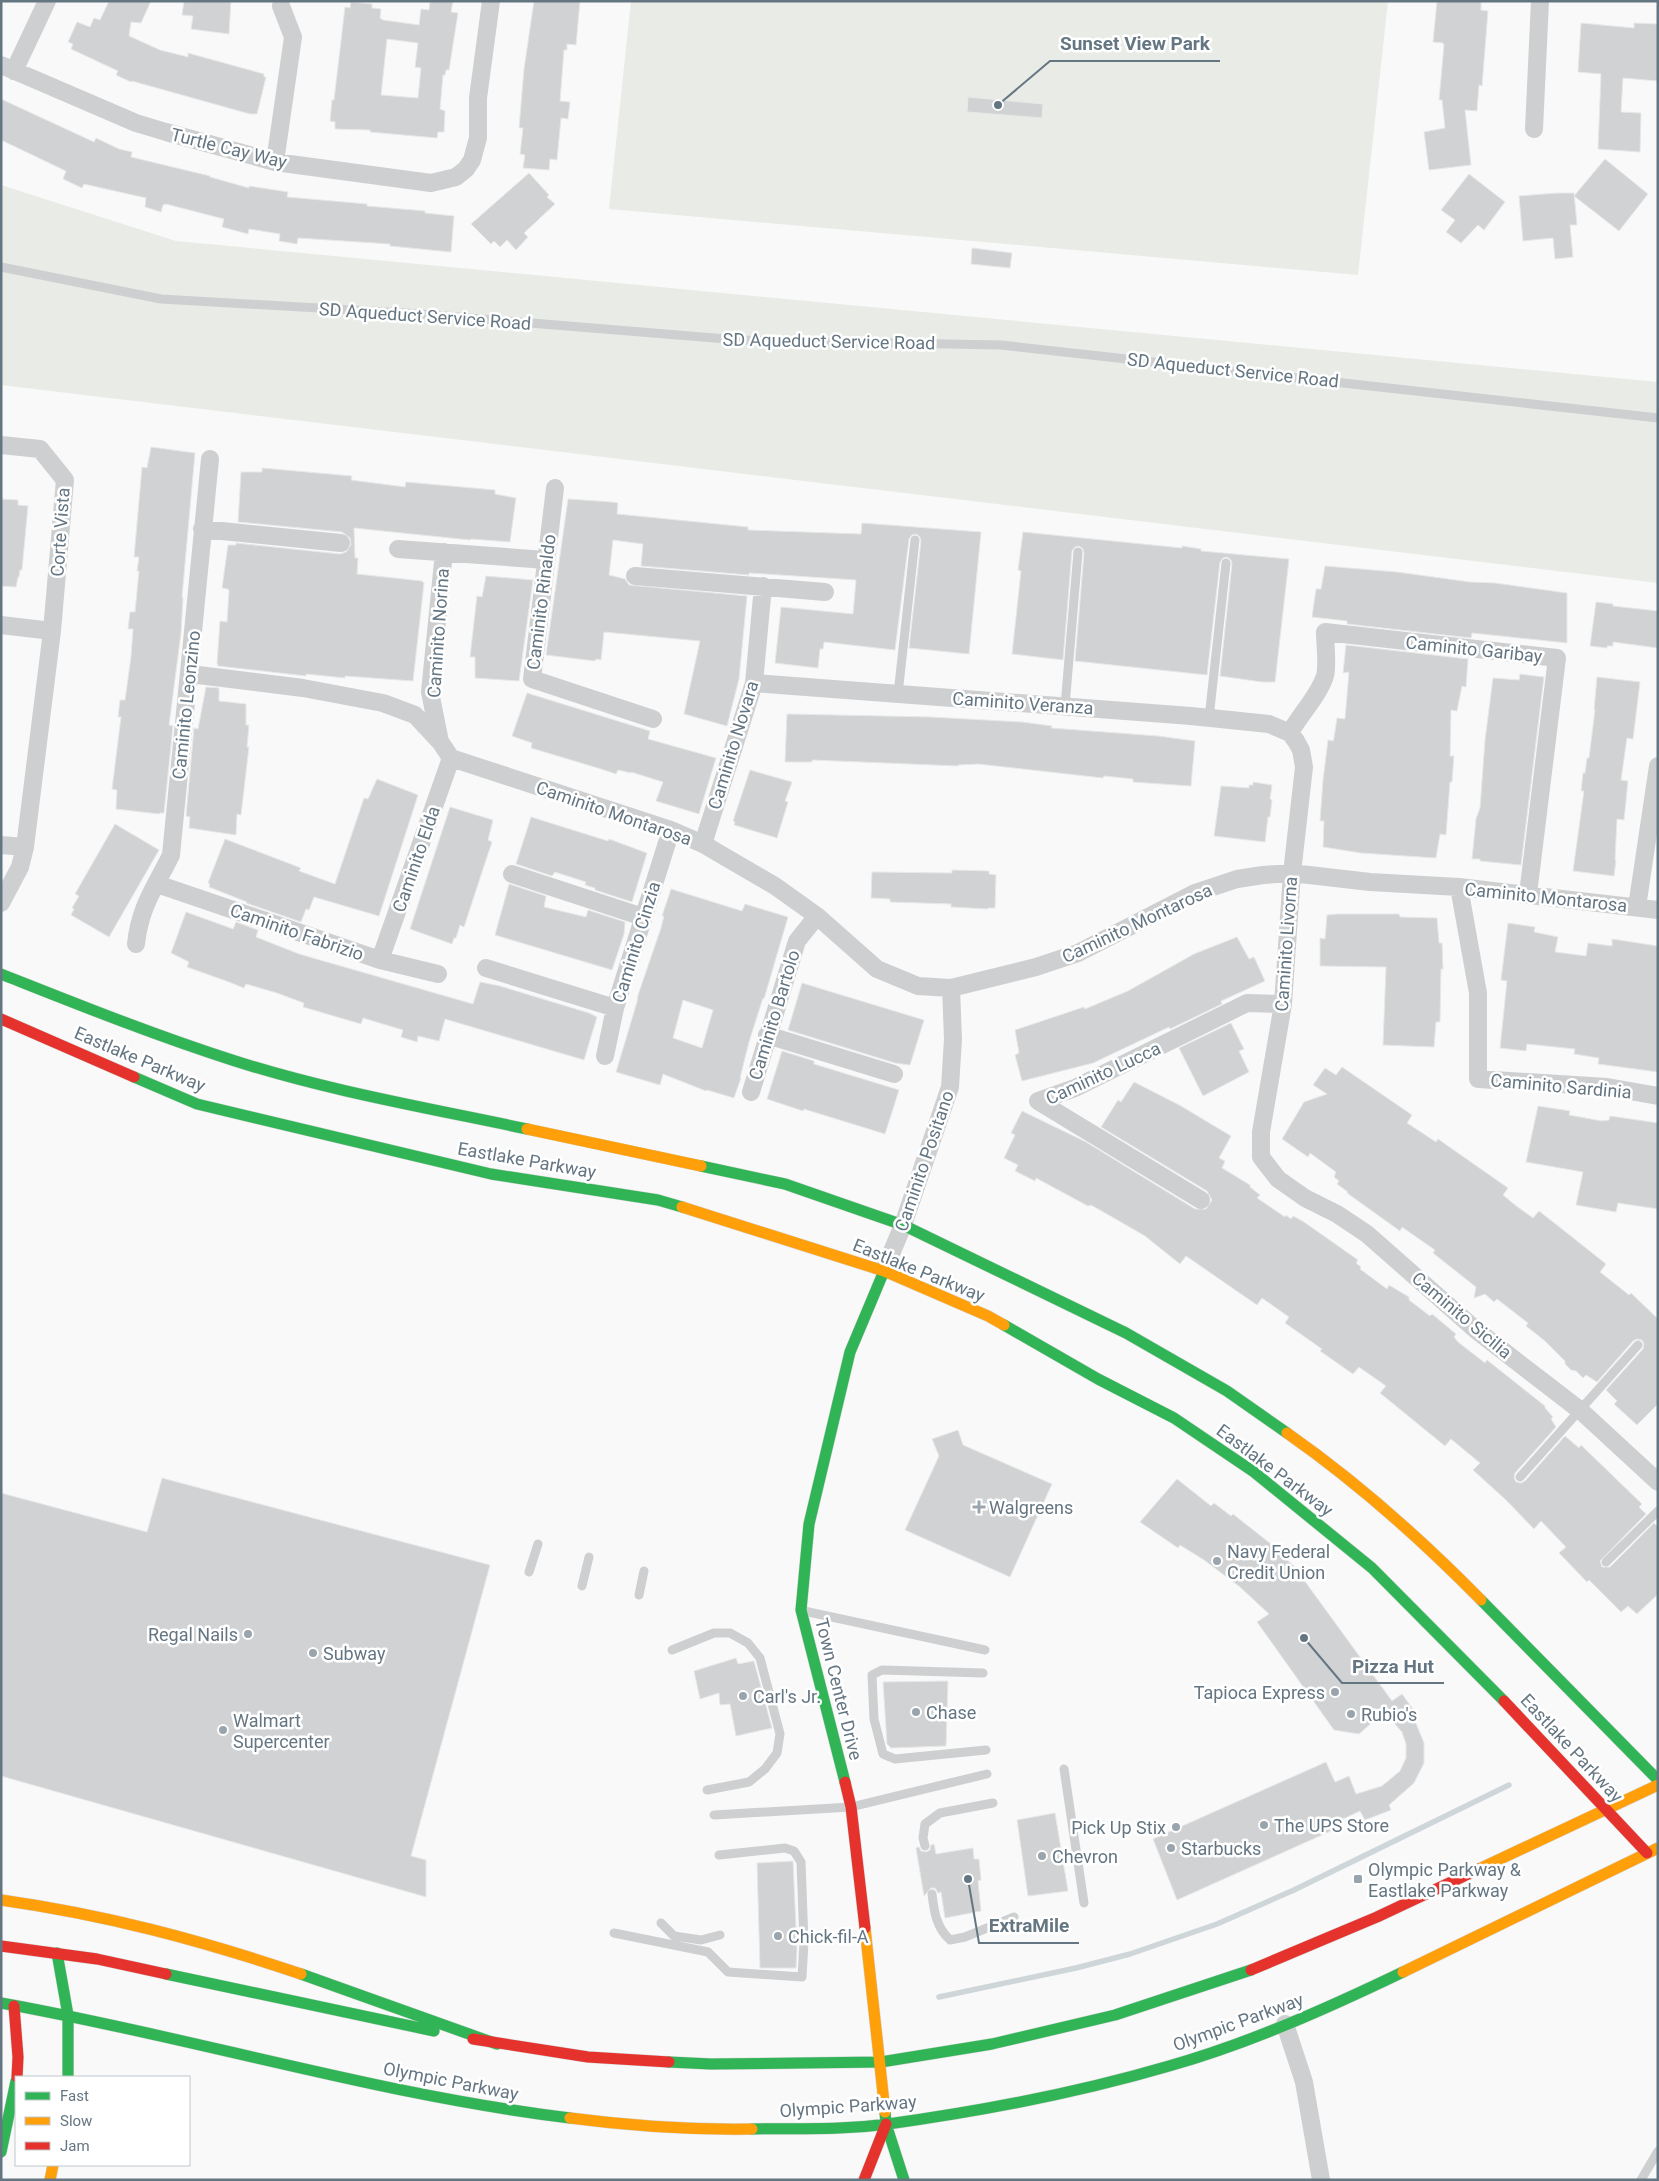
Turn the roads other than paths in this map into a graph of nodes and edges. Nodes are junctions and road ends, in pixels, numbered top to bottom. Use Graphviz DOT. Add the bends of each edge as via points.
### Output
graph roads {
  1 [pos="47,1"];
  2 [pos="491,1"];
  3 [pos="1540,1"];
  4 [pos="281,6"];
  5 [pos="8,68"];
  6 [pos="1534,129"];
  7 [pos="275,162"];
  8 [pos="1,268"];
  9 [pos="1658,418"];
  10 [pos="1,445"];
  11 [pos="210,459"];
  12 [pos="555,488"];
  13 [pos="202,529"];
  14 [pos="915,540"];
  15 [pos="341,543"];
  16 [pos="398,548"];
  17 [pos="444,552"];
  18 [pos="1078,552"];
  19 [pos="546,560"];
  20 [pos="1226,563"];
  21 [pos="635,576"];
  22 [pos="763,586"];
  23 [pos="824,592"];
  24 [pos="1,626"];
  25 [pos="52,631"];
  26 [pos="190,674"];
  27 [pos="754,683"];
  28 [pos="898,694"];
  29 [pos="1065,706"];
  30 [pos="1209,718"];
  31 [pos="653,719"];
  32 [pos="1290,734"];
  33 [pos="440,743"];
  34 [pos="451,758"];
  35 [pos="1658,766"];
  36 [pos="671,830"];
  37 [pos="703,844"];
  38 [pos="1,845"];
  39 [pos="25,847"];
  40 [pos="1292,873"];
  41 [pos="512,874"];
  42 [pos="157,884"];
  43 [pos="1458,887"];
  44 [pos="1528,894"];
  45 [pos="3,895"];
  46 [pos="1637,907"];
  47 [pos="1658,910"];
  48 [pos="817,916"];
  49 [pos="643,917"];
  50 [pos="136,944"];
  51 [pos="380,960"];
  52 [pos="486,968"];
  53 [pos="1,974"];
  54 [pos="438,974"];
  55 [pos="950,988"];
  56 [pos="1283,1004"];
  57 [pos="615,1008"];
  58 [pos="1,1019"];
  59 [pos="767,1035"];
  60 [pos="605,1056"];
  61 [pos="894,1074"];
  62 [pos="751,1092"];
  63 [pos="1658,1096"];
  64 [pos="1261,1157"];
  65 [pos="1201,1200"];
  66 [pos="903,1225"];
  67 [pos="884,1271"];
  68 [pos="1638,1345"];
  69 [pos="1581,1411"];
  70 [pos="1520,1477"];
  71 [pos="1658,1482"];
  72 [pos="1658,1511"];
  73 [pos="538,1544"];
  74 [pos="589,1557"];
  75 [pos="1606,1562"];
  76 [pos="644,1571"];
  77 [pos="529,1572"];
  78 [pos="582,1586"];
  79 [pos="639,1595"];
  80 [pos="801,1610"];
  81 [pos="672,1650"];
  82 [pos="985,1650"];
  83 [pos="983,1673"];
  84 [pos="986,1750"];
  85 [pos="1064,1769"];
  86 [pos="987,1774"];
  87 [pos="1658,1780"];
  88 [pos="1658,1785"];
  89 [pos="706,1790"];
  90 [pos="992,1803"];
  91 [pos="851,1807"];
  92 [pos="1606,1810"];
  93 [pos="714,1815"];
  94 [pos="925,1846"];
  95 [pos="1652,1850"];
  96 [pos="719,1855"];
  97 [pos="1658,1864"];
  98 [pos="932,1894"];
  99 [pos="1,1900"];
  100 [pos="1084,1903"];
  101 [pos="1014,1917"];
  102 [pos="661,1923"];
  103 [pos="614,1933"];
  104 [pos="720,1935"];
  105 [pos="1,1946"];
  106 [pos="57,1953"];
  107 [pos="1,2003"];
  108 [pos="14,2006"];
  109 [pos="68,2015"];
  110 [pos="1285,2024"];
  111 [pos="497,2044"];
  112 [pos="881,2062"];
  113 [pos="17,2076"];
  114 [pos="68,2076"];
  115 [pos="15,2088"];
  116 [pos="886,2124"];
  117 [pos="1658,2151"];
  118 [pos="1,2152"];
  119 [pos="53,2166"];
  120 [pos="50,2180"];
  121 [pos="864,2180"];
  122 [pos="904,2180"];
  123 [pos="1321,2180"];
  124 [pos="1641,2180"];
  1 -- 5 [label="street"];
  2 -- 7 [label="street, Turtle Cay Way" via="478,98 478,138 472,160 456,177 431,183"];
  3 -- 6 [label="street"];
  4 -- 7 [label="street" via="293,37"];
  5 -- 7 [label="street, Turtle Cay Way" via="146,126"];
  8 -- 9 [label="lane, SD Aqueduct Service Road" via="161,299 421,314 739,340 1001,345"];
  10 -- 25 [label="street, Corte Vista" via="40,449 65,480"];
  11 -- 13 [label="street, Caminito Leonzino"];
  12 -- 19 [label="street, Caminito Rinaldo"];
  13 -- 15 [label="street"];
  13 -- 26 [label="street, Caminito Leonzino"];
  14 -- 28 [label="lane"];
  16 -- 17 [label="street"];
  17 -- 19 [label="street"];
  17 -- 33 [label="street, Caminito Norina" via="430,692"];
  18 -- 29 [label="lane"];
  19 -- 31 [label="street, Caminito Rinaldo" via="532,679"];
  20 -- 30 [label="lane"];
  21 -- 22 [label="street"];
  22 -- 23 [label="street"];
  22 -- 27 [label="street, Caminito Novara"];
  24 -- 25 [label="street"];
  25 -- 39 [label="street, Corte Vista"];
  26 -- 33 [label="street" via="304,688 384,703 415,716"];
  26 -- 42 [label="street, Caminito Leonzino" via="171,855"];
  27 -- 28 [label="street, Caminito Veranza"];
  27 -- 37 [label="street, Caminito Novara"];
  28 -- 29 [label="street, Caminito Veranza"];
  29 -- 30 [label="street, Caminito Veranza"];
  30 -- 32 [label="street, Caminito Veranza" via="1270,724"];
  32 -- 40 [label="street, Caminito Livorna" via="1301,750 1304,768"];
  32 -- 44 [label="street, Caminito Garibay" via="1325,675 1325,632 1558,658"];
  33 -- 34 [label="street"];
  34 -- 36 [label="street, Caminito Montarosa"];
  34 -- 51 [label="street, Caminito Elda"];
  35 -- 46 [label="street"];
  36 -- 37 [label="street, Caminito Montarosa"];
  36 -- 49 [label="street, Caminito Cinzia"];
  37 -- 48 [label="street, Caminito Montarosa" via="775,886"];
  38 -- 39 [label="street"];
  39 -- 45 [label="street, Corte Vista" via="20,867"];
  40 -- 43 [label="street, Caminito Montarosa"];
  40 -- 55 [label="street, Caminito Montarosa" via="1237,879 1195,892 1078,953"];
  40 -- 56 [label="street, Caminito Livorna"];
  41 -- 49 [label="street"];
  42 -- 50 [label="street, Caminito Leonzino" via="138,922"];
  42 -- 51 [label="street, Caminito Fabrizio"];
  43 -- 44 [label="street, Caminito Montarosa"];
  43 -- 63 [label="street, Caminito Sardinia" via="1478,993 1478,1079 1607,1087"];
  44 -- 46 [label="street, Caminito Montarosa"];
  46 -- 47 [label="street, Caminito Montarosa"];
  48 -- 55 [label="street, Caminito Montarosa" via="876,969 918,986"];
  48 -- 59 [label="street, Caminito Bartolo" via="796,940"];
  49 -- 57 [label="street, Caminito Cinzia"];
  51 -- 54 [label="street, Caminito Fabrizio"];
  52 -- 57 [label="street"];
  53 -- 66 [label="main road, Eastlake Parkway" via="232,1060 325,1086 785,1184"];
  55 -- 66 [label="street, Caminito Positano" via="953,1039 950,1087"];
  56 -- 64 [label="street, Caminito Livorna" via="1261,1132"];
  56 -- 65 [label="street, Caminito Lucca" via="1247,1003 1076,1088 1038,1101"];
  57 -- 60 [label="street, Caminito Cinzia"];
  58 -- 67 [label="main road, Eastlake Parkway" via="197,1104 491,1174 658,1200"];
  59 -- 61 [label="street"];
  59 -- 62 [label="street, Caminito Bartolo"];
  64 -- 69 [label="street, Caminito Sicilia" via="1278,1179 1368,1234 1476,1330"];
  66 -- 67 [label="street, Caminito Positano"];
  66 -- 87 [label="main road, Eastlake Parkway" via="1126,1333 1226,1391 1324,1460 1440,1558"];
  67 -- 80 [label="main road, Town Center Drive" via="850,1352 809,1524"];
  67 -- 92 [label="main road, Eastlake Parkway" via="988,1316 1174,1418 1254,1472 1372,1568 1487,1682"];
  68 -- 69 [label="lane"];
  69 -- 70 [label="lane"];
  69 -- 71 [label="street, Caminito Sicilia"];
  72 -- 75 [label="lane"];
  73 -- 77 [label="lane"];
  74 -- 78 [label="lane"];
  76 -- 79 [label="lane"];
  80 -- 82 [label="lane"];
  80 -- 91 [label="main road, Town Center Drive"];
  81 -- 89 [label="lane" via="714,1633 730,1633 748,1643 760,1658 780,1734 777,1753 749,1782"];
  83 -- 84 [label="lane" via="882,1670 872,1675 874,1719 883,1754 895,1759"];
  85 -- 100 [label="lane"];
  86 -- 91 [label="lane"];
  88 -- 92 [label="main road"];
  90 -- 94 [label="lane" via="940,1813 925,1824"];
  91 -- 93 [label="lane"];
  91 -- 112 [label="main road, Town Center Drive"];
  92 -- 95 [label="main road, Eastlake Parkway"];
  92 -- 112 [label="main road" via="1377,1917 1244,1973 1115,2015 992,2044"];
  95 -- 97 [label="main road, Eastlake Parkway"];
  95 -- 110 [label="main road, Olympic Parkway" via="1328,2008"];
  96 -- 103 [label="lane" via="785,1848 794,1851 801,1862 802,1977 728,1972 708,1952"];
  98 -- 101 [label="lane" via="942,1933 950,1940"];
  99 -- 111 [label="main road" via="146,1926 236,1952"];
  102 -- 104 [label="lane" via="674,1936 701,1940"];
  105 -- 106 [label="main road"];
  106 -- 109 [label="main road"];
  106 -- 111 [label="main road"];
  107 -- 108 [label="main road, Olympic Parkway"];
  108 -- 109 [label="main road, Olympic Parkway"];
  108 -- 113 [label="main road"];
  109 -- 114 [label="main road"];
  109 -- 116 [label="main road, Olympic Parkway" via="412,2093 533,2114 633,2126 712,2130"];
  110 -- 116 [label="main road, Olympic Parkway" via="1170,2066 1086,2088"];
  110 -- 123 [label="street" via="1304,2082"];
  111 -- 112 [label="main road" via="588,2057 711,2064"];
  112 -- 116 [label="main road, Town Center Drive"];
  115 -- 118 [label="main road"];
  116 -- 121 [label="main road, Town Center Drive"];
  116 -- 122 [label="main road, Town Center Drive"];
  117 -- 124 [label="lane"];
  119 -- 120 [label="main road"];
}
